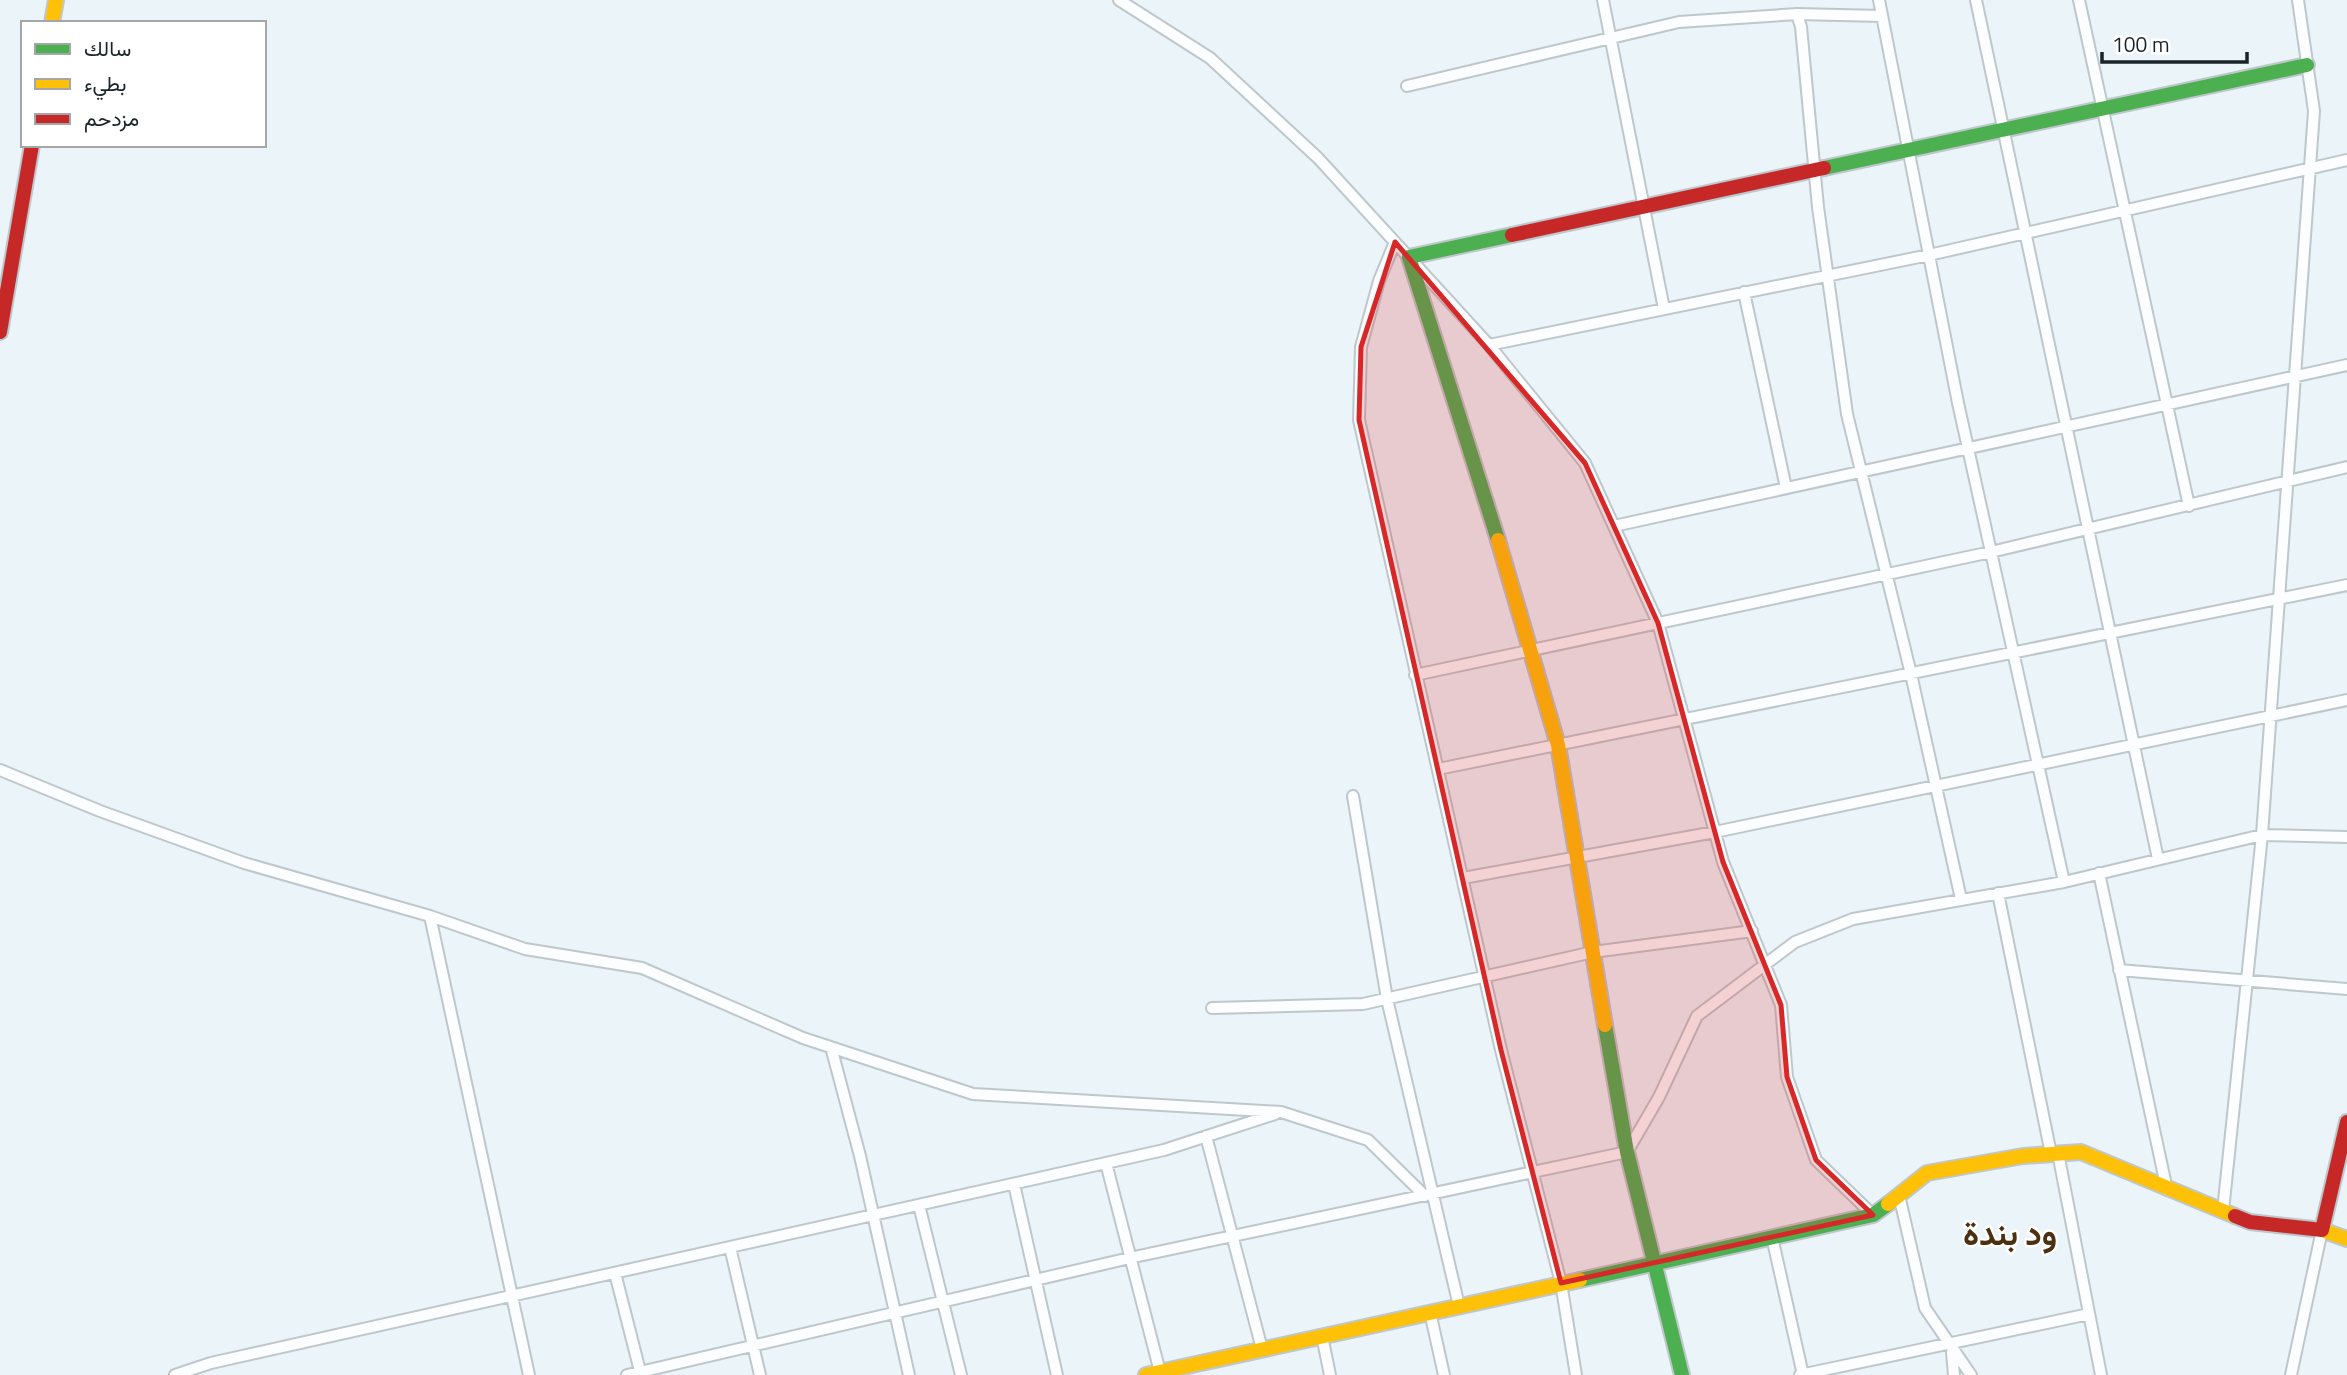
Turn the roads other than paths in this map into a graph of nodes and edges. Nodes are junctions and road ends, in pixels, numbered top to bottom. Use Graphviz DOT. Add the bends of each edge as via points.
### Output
graph roads {
  1 [pos="56,0"];
  2 [pos="1119,0"];
  3 [pos="1603,0"];
  4 [pos="1879,0"];
  5 [pos="1976,0"];
  6 [pos="2079,0"];
  7 [pos="2298,0"];
  8 [pos="1797,13"];
  9 [pos="1882,16"];
  10 [pos="52,21"];
  11 [pos="1612,40"];
  12 [pos="2307,65"];
  13 [pos="1407,86"];
  14 [pos="2102,108"];
  15 [pos="2003,129"];
  16 [pos="32,147"];
  17 [pos="1908,150"];
  18 [pos="2347,160"];
  19 [pos="2311,169"];
  20 [pos="1814,170"];
  21 [pos="1645,206"];
  22 [pos="2124,210"];
  23 [pos="2025,233"];
  24 [pos="1395,242"];
  25 [pos="1929,255"];
  26 [pos="1409,257"];
  27 [pos="1827,275"];
  28 [pos="1744,292"];
  29 [pos="1664,309"];
  30 [pos="0,332"];
  31 [pos="1489,345"];
  32 [pos="2347,365"];
  33 [pos="2296,377"];
  34 [pos="2167,405"];
  35 [pos="2066,427"];
  36 [pos="1968,449"];
  37 [pos="2347,467"];
  38 [pos="1861,472"];
  39 [pos="2289,482"];
  40 [pos="1786,488"];
  41 [pos="2189,506"];
  42 [pos="1614,526"];
  43 [pos="2088,529"];
  44 [pos="1991,552"];
  45 [pos="1887,574"];
  46 [pos="2347,585"];
  47 [pos="2280,601"];
  48 [pos="1658,623"];
  49 [pos="2110,635"];
  50 [pos="1530,651"];
  51 [pos="2013,654"];
  52 [pos="1911,674"];
  53 [pos="1415,676"];
  54 [pos="2347,700"];
  55 [pos="2271,716"];
  56 [pos="1684,720"];
  57 [pos="2134,744"];
  58 [pos="1558,745"];
  59 [pos="2038,765"];
  60 [pos="1438,769"];
  61 [pos="0,770"];
  62 [pos="1936,786"];
  63 [pos="1353,796"];
  64 [pos="1715,832"];
  65 [pos="2262,835"];
  66 [pos="2347,837"];
  67 [pos="1577,858"];
  68 [pos="2158,859"];
  69 [pos="2099,873"];
  70 [pos="1463,878"];
  71 [pos="2064,882"];
  72 [pos="1997,893"];
  73 [pos="1961,899"];
  74 [pos="430,916"];
  75 [pos="1752,931"];
  76 [pos="1593,952"];
  77 [pos="1766,964"];
  78 [pos="2119,970"];
  79 [pos="1485,978"];
  80 [pos="2246,983"];
  81 [pos="2347,989"];
  82 [pos="1387,999"];
  83 [pos="1212,1008"];
  84 [pos="831,1047"];
  85 [pos="1282,1112"];
  86 [pos="2347,1122"];
  87 [pos="1206,1136"];
  88 [pos="2344,1150"];
  89 [pos="1627,1152"];
  90 [pos="2055,1154"];
  91 [pos="1106,1163"];
  92 [pos="1533,1173"];
  93 [pos="1014,1184"];
  94 [pos="2167,1190"];
  95 [pos="1429,1195"];
  96 [pos="1899,1195"];
  97 [pos="919,1205"];
  98 [pos="2223,1211"];
  99 [pos="1873,1214"];
  100 [pos="873,1216"];
  101 [pos="2322,1230"];
  102 [pos="1232,1237"];
  103 [pos="1772,1237"];
  104 [pos="2347,1239"];
  105 [pos="730,1247"];
  106 [pos="1131,1258"];
  107 [pos="1656,1262"];
  108 [pos="615,1273"];
  109 [pos="1036,1280"];
  110 [pos="1561,1283"];
  111 [pos="512,1296"];
  112 [pos="943,1302"];
  113 [pos="1459,1306"];
  114 [pos="1430,1312"];
  115 [pos="894,1313"];
  116 [pos="2089,1314"];
  117 [pos="1322,1336"];
  118 [pos="753,1346"];
  119 [pos="1950,1348"];
  120 [pos="1262,1349"];
  121 [pos="1205,1369"];
  122 [pos="641,1373"];
  123 [pos="1153,1373"];
  124 [pos="175,1375"];
  125 [pos="529,1375"];
  126 [pos="627,1375"];
  127 [pos="760,1375"];
  128 [pos="909,1375"];
  129 [pos="961,1375"];
  130 [pos="1057,1375"];
  131 [pos="1330,1375"];
  132 [pos="1444,1375"];
  133 [pos="1576,1375"];
  134 [pos="1682,1375"];
  135 [pos="1802,1375"];
  136 [pos="1955,1375"];
  137 [pos="1971,1375"];
  138 [pos="2101,1375"];
  139 [pos="2291,1375"];
  1 -- 10 [label="main road"];
  2 -- 24 [label="street" via="1210,58 1318,158"];
  3 -- 11 [label="street"];
  4 -- 9 [label="street"];
  5 -- 15 [label="street"];
  6 -- 14 [label="street"];
  7 -- 12 [label="street"];
  8 -- 9 [label="street"];
  8 -- 11 [label="street" via="1679,22"];
  8 -- 20 [label="street"];
  9 -- 17 [label="street"];
  11 -- 13 [label="street"];
  11 -- 21 [label="street"];
  12 -- 14 [label="main road"];
  12 -- 19 [label="street" via="2314,111"];
  14 -- 15 [label="main road"];
  14 -- 22 [label="street"];
  15 -- 17 [label="main road"];
  15 -- 23 [label="street"];
  16 -- 30 [label="main road"];
  17 -- 20 [label="main road"];
  17 -- 25 [label="street"];
  18 -- 19 [label="street"];
  19 -- 22 [label="street"];
  19 -- 33 [label="street"];
  20 -- 21 [label="main road"];
  20 -- 27 [label="street"];
  21 -- 26 [label="main road"];
  21 -- 29 [label="street"];
  22 -- 23 [label="street"];
  22 -- 34 [label="street"];
  23 -- 25 [label="street"];
  23 -- 35 [label="street"];
  24 -- 26 [label="street"];
  24 -- 53 [label="street" via="1361,347 1359,420"];
  25 -- 27 [label="street"];
  25 -- 36 [label="street"];
  26 -- 31 [label="street"];
  26 -- 50 [label="main road"];
  27 -- 28 [label="street"];
  27 -- 38 [label="street" via="1847,414"];
  28 -- 29 [label="street"];
  28 -- 40 [label="street"];
  29 -- 31 [label="street"];
  31 -- 42 [label="street" via="1585,463"];
  32 -- 33 [label="street"];
  33 -- 34 [label="street"];
  33 -- 39 [label="street"];
  34 -- 35 [label="street"];
  34 -- 41 [label="street"];
  35 -- 36 [label="street"];
  35 -- 43 [label="street"];
  36 -- 38 [label="street"];
  36 -- 44 [label="street"];
  37 -- 39 [label="street"];
  38 -- 40 [label="street"];
  38 -- 45 [label="street"];
  39 -- 41 [label="street"];
  39 -- 47 [label="street"];
  40 -- 42 [label="street"];
  41 -- 43 [label="street"];
  42 -- 48 [label="street"];
  43 -- 44 [label="street"];
  43 -- 49 [label="street"];
  44 -- 45 [label="street"];
  44 -- 51 [label="street"];
  45 -- 48 [label="street"];
  45 -- 52 [label="street"];
  46 -- 47 [label="street"];
  47 -- 49 [label="street"];
  47 -- 55 [label="street"];
  48 -- 50 [label="street"];
  48 -- 56 [label="street"];
  49 -- 51 [label="street"];
  49 -- 57 [label="street"];
  50 -- 53 [label="street"];
  50 -- 58 [label="main road"];
  51 -- 52 [label="street"];
  51 -- 59 [label="street"];
  52 -- 56 [label="street"];
  52 -- 62 [label="street"];
  53 -- 60 [label="street"];
  54 -- 55 [label="street"];
  55 -- 57 [label="street"];
  55 -- 65 [label="street"];
  56 -- 58 [label="street"];
  56 -- 64 [label="street"];
  57 -- 59 [label="street"];
  57 -- 68 [label="street"];
  58 -- 60 [label="street"];
  58 -- 67 [label="main road"];
  59 -- 62 [label="street"];
  59 -- 71 [label="street"];
  60 -- 70 [label="street"];
  61 -- 74 [label="street" via="244,863"];
  62 -- 64 [label="street"];
  62 -- 73 [label="street"];
  63 -- 82 [label="street"];
  64 -- 67 [label="street"];
  64 -- 75 [label="street"];
  65 -- 66 [label="street"];
  65 -- 68 [label="street"];
  65 -- 80 [label="street"];
  67 -- 70 [label="street"];
  67 -- 76 [label="main road"];
  68 -- 69 [label="street"];
  69 -- 71 [label="street"];
  69 -- 78 [label="street"];
  70 -- 79 [label="street"];
  71 -- 72 [label="street"];
  72 -- 73 [label="street"];
  72 -- 90 [label="street"];
  73 -- 77 [label="street" via="1853,919 1795,942"];
  74 -- 84 [label="street" via="526,949 642,968"];
  74 -- 111 [label="street"];
  75 -- 76 [label="street"];
  75 -- 77 [label="street"];
  76 -- 79 [label="street"];
  76 -- 89 [label="main road"];
  77 -- 89 [label="street" via="1697,1016"];
  77 -- 99 [label="street" via="1781,1005 1787,1077 1816,1160"];
  78 -- 80 [label="street"];
  78 -- 94 [label="street"];
  79 -- 82 [label="street"];
  79 -- 92 [label="street"];
  80 -- 81 [label="street"];
  80 -- 98 [label="street"];
  82 -- 83 [label="street" via="1363,1004"];
  82 -- 95 [label="street"];
  84 -- 85 [label="street" via="973,1094"];
  84 -- 100 [label="street"];
  85 -- 87 [label="street"];
  85 -- 95 [label="street" via="1368,1140"];
  86 -- 88 [label="main road"];
  87 -- 91 [label="street"];
  87 -- 102 [label="street"];
  88 -- 101 [label="main road"];
  89 -- 92 [label="street"];
  89 -- 107 [label="main road"];
  90 -- 94 [label="main road" via="2081,1152"];
  90 -- 96 [label="main road" via="1927,1173"];
  90 -- 116 [label="street"];
  91 -- 93 [label="street"];
  91 -- 106 [label="street"];
  92 -- 95 [label="street"];
  92 -- 110 [label="street"];
  93 -- 97 [label="street"];
  93 -- 109 [label="street"];
  94 -- 98 [label="main road"];
  95 -- 102 [label="street"];
  95 -- 113 [label="street"];
  96 -- 99 [label="main road"];
  96 -- 119 [label="street" via="1925,1308"];
  97 -- 100 [label="street"];
  97 -- 112 [label="street"];
  98 -- 101 [label="main road" via="2250,1222"];
  99 -- 103 [label="main road"];
  100 -- 105 [label="street"];
  100 -- 115 [label="street"];
  101 -- 104 [label="main road"];
  101 -- 139 [label="street"];
  102 -- 106 [label="street"];
  102 -- 120 [label="street"];
  103 -- 107 [label="main road"];
  103 -- 135 [label="street"];
  105 -- 108 [label="street"];
  105 -- 118 [label="street"];
  106 -- 109 [label="street"];
  106 -- 123 [label="street"];
  107 -- 110 [label="main road"];
  107 -- 134 [label="main road"];
  108 -- 111 [label="street"];
  108 -- 122 [label="street"];
  109 -- 112 [label="street"];
  109 -- 130 [label="street"];
  110 -- 113 [label="main road"];
  110 -- 133 [label="street"];
  111 -- 124 [label="street"];
  111 -- 125 [label="street"];
  112 -- 115 [label="street"];
  112 -- 129 [label="street"];
  113 -- 114 [label="main road"];
  114 -- 117 [label="main road"];
  114 -- 132 [label="street"];
  115 -- 118 [label="street"];
  115 -- 128 [label="street"];
  116 -- 119 [label="street"];
  116 -- 138 [label="street"];
  117 -- 120 [label="main road"];
  117 -- 131 [label="street"];
  118 -- 122 [label="street"];
  118 -- 127 [label="street"];
  119 -- 135 [label="street"];
  119 -- 136 [label="street"];
  119 -- 137 [label="street"];
  120 -- 121 [label="main road"];
  121 -- 123 [label="main road"];
  122 -- 126 [label="street"];
}
